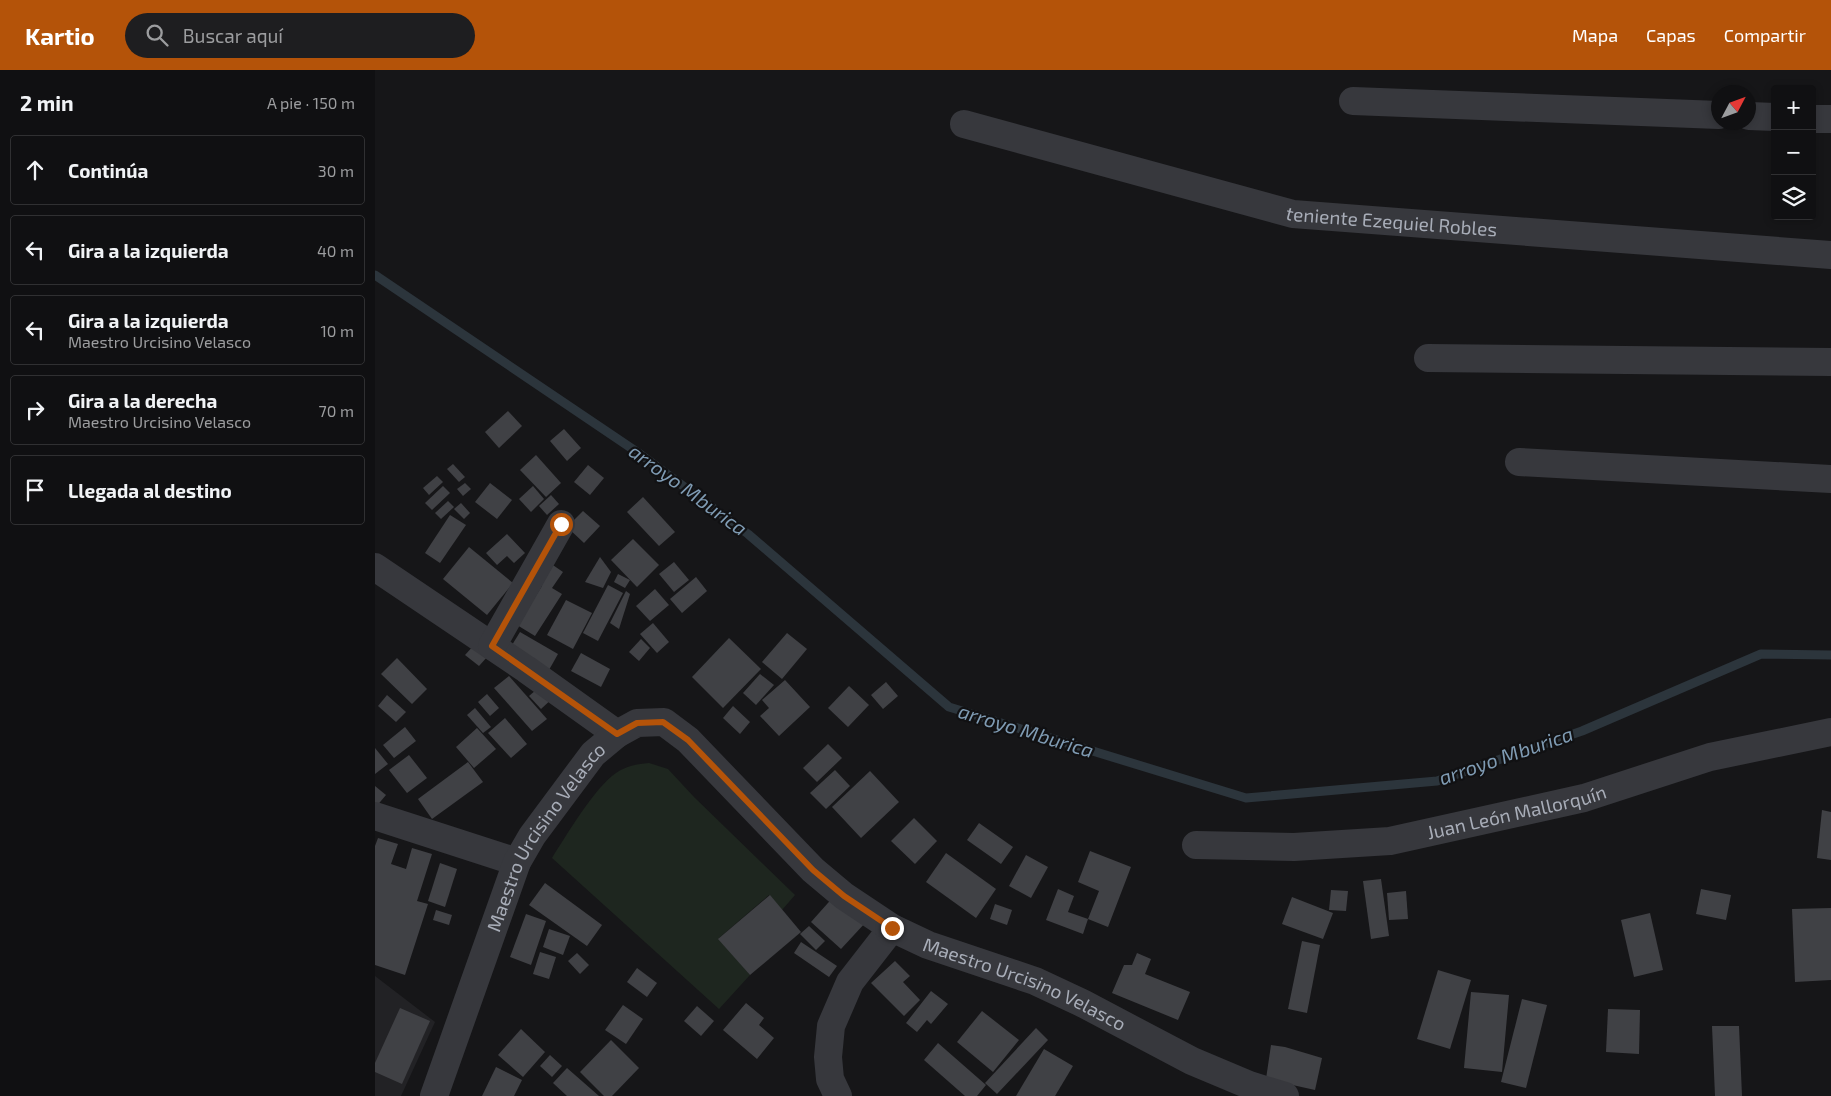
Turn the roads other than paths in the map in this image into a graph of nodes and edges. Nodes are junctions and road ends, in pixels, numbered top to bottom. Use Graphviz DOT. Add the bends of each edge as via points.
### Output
graph roads {
  1 [pos="1353,101"];
  2 [pos="1711,115"];
  3 [pos="1756,116"];
  4 [pos="1771,117"];
  5 [pos="1816,119"];
  6 [pos="1831,119"];
  7 [pos="964,124"];
  8 [pos="1831,255"];
  9 [pos="1428,358"];
  10 [pos="1831,362"];
  11 [pos="1519,462"];
  12 [pos="1831,479"];
  13 [pos="561,524"];
  14 [pos="375,567"];
  15 [pos="492,646"];
  16 [pos="1831,732"];
  17 [pos="617,734"];
  18 [pos="375,816"];
  19 [pos="1195,845"];
  20 [pos="517,862"];
  21 [pos="892,928"];
  22 [pos="831,1090"];
  23 [pos="434,1096"];
  24 [pos="1285,1096"];
  1 -- 2 [label="street"];
  3 -- 4 [label="street"];
  5 -- 6 [label="street"];
  7 -- 8 [label="street, teniente Ezequiel Robles" via="1293,214"];
  9 -- 10 [label="street"];
  11 -- 12 [label="street"];
  13 -- 15 [label="street"];
  14 -- 15 [label="street"];
  15 -- 17 [label="street"];
  16 -- 19 [label="street, Juan León Mallorquín" via="1710,757 1584,798 1390,841 1294,847"];
  17 -- 20 [label="street, Maestro Urcisino Velasco" via="593,754 532,836"];
  17 -- 21 [label="street, Maestro Urcisino Velasco" via="637,723 663,722 688,740 813,870 844,896"];
  18 -- 20 [label="street"];
  20 -- 23 [label="street, Maestro Urcisino Velasco"];
  21 -- 22 [label="street" via="850,982 831,1026 828,1057"];
  21 -- 24 [label="street, Maestro Urcisino Velasco" via="928,946 1035,981 1192,1061"];
}
